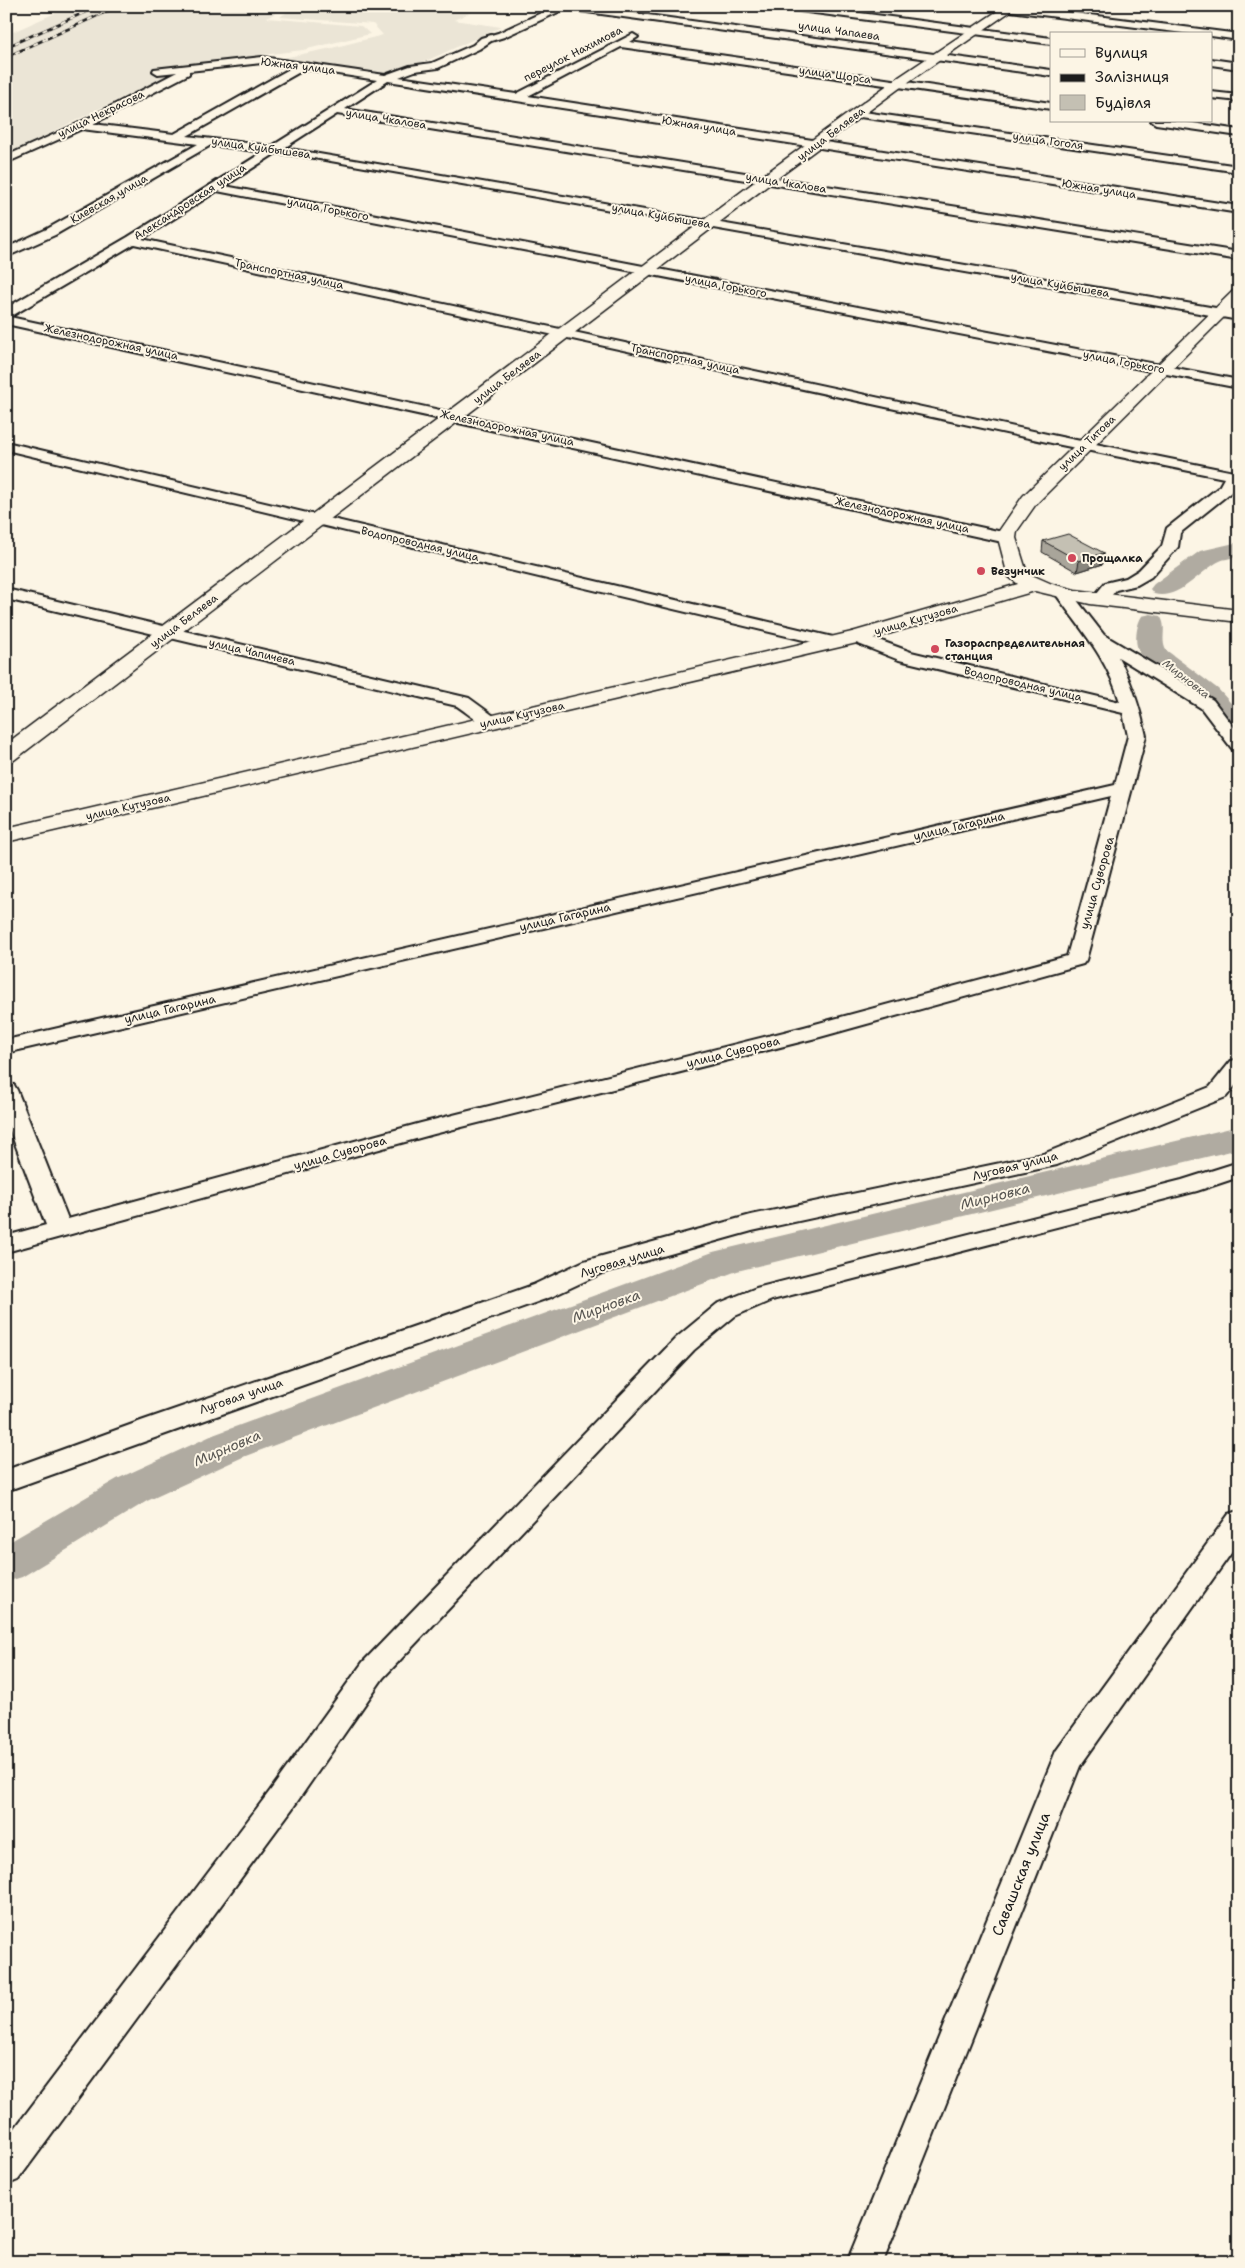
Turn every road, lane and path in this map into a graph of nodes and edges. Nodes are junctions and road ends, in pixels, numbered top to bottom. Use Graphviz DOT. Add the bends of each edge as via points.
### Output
graph roads {
  1 [pos="560,6"];
  2 [pos="784,6"];
  3 [pos="563,7"];
  4 [pos="1006,7"];
  5 [pos="680,13"];
  6 [pos="666,20"];
  7 [pos="976,32"];
  8 [pos="1200,32"];
  9 [pos="1212,34"];
  10 [pos="1239,37"];
  11 [pos="1050,41"];
  12 [pos="620,44"];
  13 [pos="939,57"];
  14 [pos="1212,62"];
  15 [pos="303,66"];
  16 [pos="1239,66"];
  17 [pos="194,67"];
  18 [pos="158,71"];
  19 [pos="1050,73"];
  20 [pos="386,78"];
  21 [pos="897,84"];
  22 [pos="1212,95"];
  23 [pos="517,97"];
  24 [pos="1239,98"];
  25 [pos="1050,106"];
  26 [pos="333,110"];
  27 [pos="857,114"];
  28 [pos="1163,122"];
  29 [pos="81,126"];
  30 [pos="1239,133"];
  31 [pos="177,137"];
  32 [pos="210,141"];
  33 [pos="816,145"];
  34 [pos="272,148"];
  35 [pos="6,160"];
  36 [pos="1239,169"];
  37 [pos="766,180"];
  38 [pos="213,187"];
  39 [pos="1239,210"];
  40 [pos="708,224"];
  41 [pos="132,240"];
  42 [pos="6,253"];
  43 [pos="1239,256"];
  44 [pos="647,270"];
  45 [pos="1239,293"];
  46 [pos="1218,312"];
  47 [pos="6,314"];
  48 [pos="1239,316"];
  49 [pos="6,320"];
  50 [pos="565,333"];
  51 [pos="1162,369"];
  52 [pos="1239,384"];
  53 [pos="454,416"];
  54 [pos="1085,445"];
  55 [pos="6,446"];
  56 [pos="1236,477"];
  57 [pos="318,519"];
  58 [pos="1007,538"];
  59 [pos="1035,585"];
  60 [pos="1063,593"];
  61 [pos="6,594"];
  62 [pos="1100,599"];
  63 [pos="1239,616"];
  64 [pos="168,633"];
  65 [pos="1093,634"];
  66 [pos="857,637"];
  67 [pos="833,642"];
  68 [pos="1132,710"];
  69 [pos="493,722"];
  70 [pos="1239,746"];
  71 [pos="6,755"];
  72 [pos="1124,788"];
  73 [pos="6,835"];
  74 [pos="6,1047"];
  75 [pos="1239,1066"];
  76 [pos="6,1090"];
  77 [pos="1239,1169"];
  78 [pos="60,1230"];
  79 [pos="6,1244"];
  80 [pos="6,1481"];
  81 [pos="1239,1521"];
  82 [pos="6,2168"];
  83 [pos="864,2262"];
  1 -- 3 [label="street, улица Чапаева"];
  2 -- 7 [label="street"];
  3 -- 6 [label="street, улица Чапаева"];
  3 -- 20 [label="street, Александровская улица" via="434,66 414,68"];
  4 -- 7 [label="main road, улица Беляева"];
  4 -- 8 [label="street"];
  5 -- 6 [label="street, переулок Нахимова"];
  6 -- 12 [label="street, переулок Нахимова"];
  6 -- 13 [label="street, улица Чапаева"];
  7 -- 11 [label="street"];
  7 -- 13 [label="main road, улица Беляева"];
  9 -- 10 [label="street"];
  12 -- 21 [label="street, улица Щорса"];
  12 -- 23 [label="street, переулок Нахимова"];
  13 -- 19 [label="street, улица Чапаева"];
  13 -- 21 [label="main road, улица Беляева"];
  14 -- 16 [label="street"];
  15 -- 17 [label="street, Южная улица" via="262,60"];
  15 -- 20 [label="street, Южная улица"];
  15 -- 31 [label="street"];
  17 -- 18 [label="street, Южная улица"];
  17 -- 29 [label="street, улица Некрасова"];
  20 -- 23 [label="street, Южная улица"];
  20 -- 26 [label="street, Александровская улица"];
  21 -- 25 [label="street, улица Щорса"];
  21 -- 27 [label="main road, улица Беляева"];
  22 -- 24 [label="street"];
  23 -- 33 [label="street, Южная улица"];
  26 -- 34 [label="street, Александровская улица"];
  26 -- 37 [label="street, улица Чкалова"];
  27 -- 33 [label="main road, улица Беляева"];
  27 -- 36 [label="street, улица Гоголя"];
  28 -- 30 [label="street"];
  29 -- 31 [label="street, улица Куйбышева"];
  29 -- 35 [label="street, улица Некрасова"];
  31 -- 32 [label="street, улица Куйбышева"];
  32 -- 34 [label="street, улица Куйбышева"];
  32 -- 42 [label="street, Киевская улица" via="51,232"];
  33 -- 37 [label="main road, улица Беляева"];
  33 -- 39 [label="street, Южная улица"];
  34 -- 38 [label="street, Александровская улица"];
  34 -- 40 [label="street, улица Куйбышева"];
  37 -- 40 [label="main road, улица Беляева"];
  37 -- 43 [label="street, улица Чкалова"];
  38 -- 41 [label="street, Александровская улица"];
  38 -- 44 [label="street, улица Горького"];
  40 -- 44 [label="main road, улица Беляева"];
  40 -- 46 [label="street, улица Куйбышева"];
  41 -- 47 [label="street, Александровская улица"];
  41 -- 50 [label="street, Транспортная улица"];
  44 -- 50 [label="main road, улица Беляева"];
  44 -- 51 [label="street, улица Горького"];
  45 -- 46 [label="main road, улица Титова"];
  46 -- 48 [label="street, улица Куйбышева"];
  46 -- 51 [label="main road, улица Титова"];
  49 -- 53 [label="street, Железнодорожная улица"];
  50 -- 53 [label="main road, улица Беляева"];
  50 -- 54 [label="street, Транспортная улица"];
  51 -- 52 [label="street, улица Горького"];
  51 -- 54 [label="main road, улица Титова"];
  53 -- 57 [label="main road, улица Беляева"];
  53 -- 58 [label="street, Железнодорожная улица"];
  54 -- 56 [label="street, Транспортная улица"];
  54 -- 58 [label="main road, улица Титова" via="1029,500"];
  55 -- 57 [label="street, Водопроводная улица"];
  56 -- 62 [label="street" via="1225,490 1172,531 1170,547 1139,580 1111,586"];
  57 -- 64 [label="main road, улица Беляева"];
  57 -- 67 [label="street, Водопроводная улица"];
  58 -- 59 [label="main road" via="1018,576"];
  59 -- 60 [label="main road"];
  59 -- 66 [label="main road, улица Кутузова"];
  60 -- 62 [label="main road"];
  60 -- 65 [label="street, улица Суворова"];
  61 -- 64 [label="street, улица Чапичева"];
  62 -- 63 [label="main road"];
  64 -- 69 [label="street, улица Чапичева" via="463,702"];
  64 -- 71 [label="main road, улица Беляева"];
  65 -- 68 [label="street, улица Суворова" via="1109,654"];
  65 -- 70 [label="street" via="1207,704"];
  66 -- 67 [label="main road, улица Кутузова"];
  66 -- 68 [label="street, Водопроводная улица" via="905,656"];
  67 -- 69 [label="main road, улица Кутузова"];
  68 -- 72 [label="street, улица Суворова" via="1137,736"];
  69 -- 73 [label="main road, улица Кутузова"];
  72 -- 74 [label="street, улица Гагарина"];
  72 -- 78 [label="street, улица Суворова" via="1076,960 812,1032 430,1128"];
  75 -- 80 [label="street, Луговая улица" via="1218,1092 1049,1160 751,1223 593,1267 542,1291"];
  76 -- 78 [label="street"];
  77 -- 82 [label="street" via="1189,1186 765,1294 726,1310 685,1344 373,1670 282,1800"];
  78 -- 79 [label="street, улица Суворова"];
  81 -- 83 [label="street, Савашская улица" via="1067,1760"];
}
